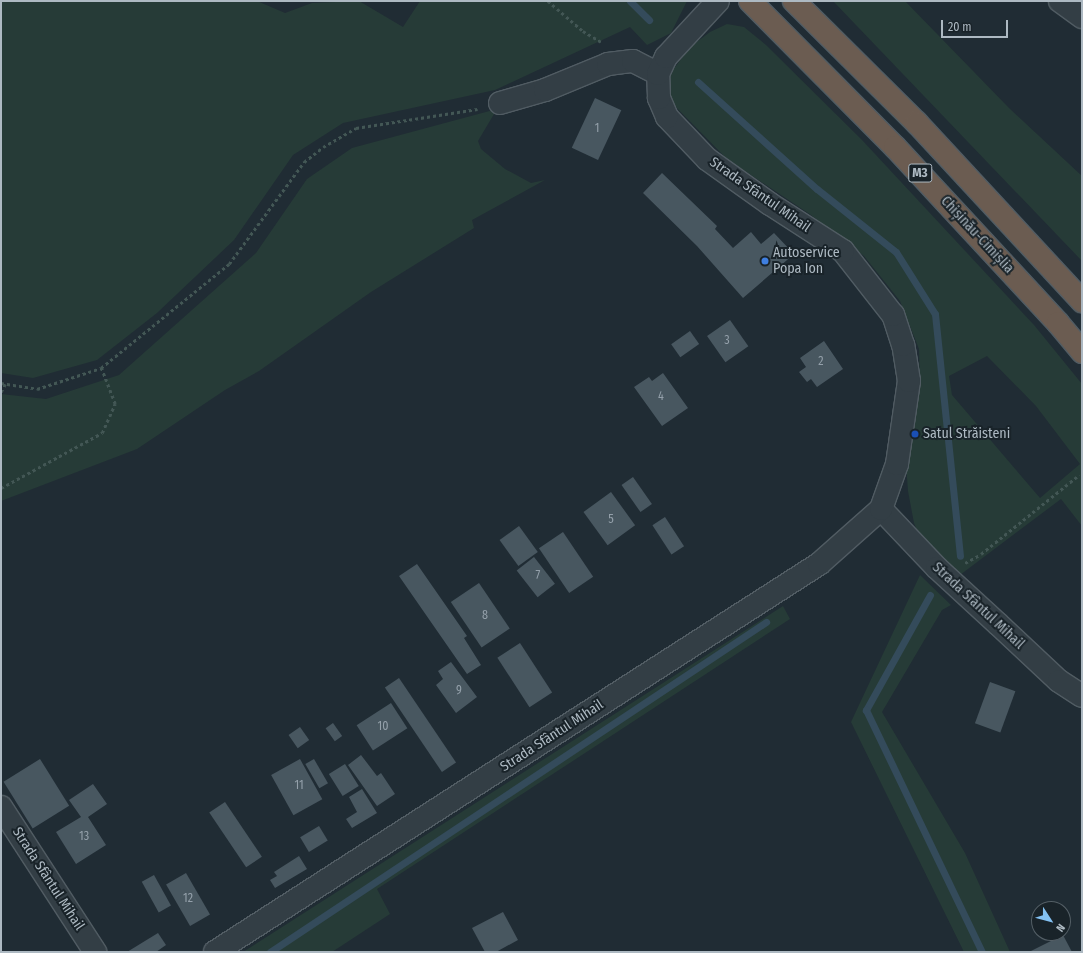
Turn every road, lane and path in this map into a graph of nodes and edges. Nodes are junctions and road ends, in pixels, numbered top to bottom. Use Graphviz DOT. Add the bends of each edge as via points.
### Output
graph roads {
  1 [pos="548,1"];
  2 [pos="718,1"];
  3 [pos="750,1"];
  4 [pos="794,1"];
  5 [pos="1060,1"];
  6 [pos="1082,17"];
  7 [pos="632,60"];
  8 [pos="658,74"];
  9 [pos="500,103"];
  10 [pos="1082,301"];
  11 [pos="1082,352"];
  12 [pos="101,368"];
  13 [pos="1,383"];
  14 [pos="5,384"];
  15 [pos="1,392"];
  16 [pos="1079,475"];
  17 [pos="1,488"];
  18 [pos="881,509"];
  19 [pos="933,563"];
  20 [pos="1082,696"];
  21 [pos="1,806"];
  22 [pos="95,952"];
  23 [pos="215,952"];
  1 -- 7 [label="path" via="583,31"];
  2 -- 8 [label="street, Strada Sfântul Mihail" via="676,44"];
  3 -- 11 [label="highway, Chișinău-Cimișlia / M3" via="895,147 1037,299"];
  4 -- 10 [label="highway, M3" via="917,123"];
  5 -- 6 [label="street"];
  7 -- 8 [label="street"];
  7 -- 9 [label="street" via="608,64 545,90"];
  8 -- 18 [label="street, Strada Sfântul Mihail" via="659,98 667,117 687,138 720,168 843,251 879,293 893,315 903,345 909,380 897,464"];
  9 -- 12 [label="path" via="465,112 356,128 323,147 304,162 229,264"];
  12 -- 14 [label="path" via="37,388"];
  12 -- 17 [label="path" via="115,404 102,433"];
  13 -- 14 [label="path"];
  14 -- 15 [label="path"];
  16 -- 19 [label="path" via="981,554 966,563"];
  18 -- 19 [label="street, Strada Sfântul Mihail"];
  18 -- 23 [label="street, Strada Sfântul Mihail" via="819,564"];
  19 -- 20 [label="street, Strada Sfântul Mihail" via="1059,681"];
  21 -- 22 [label="street, Strada Sfântul Mihail"];
}
